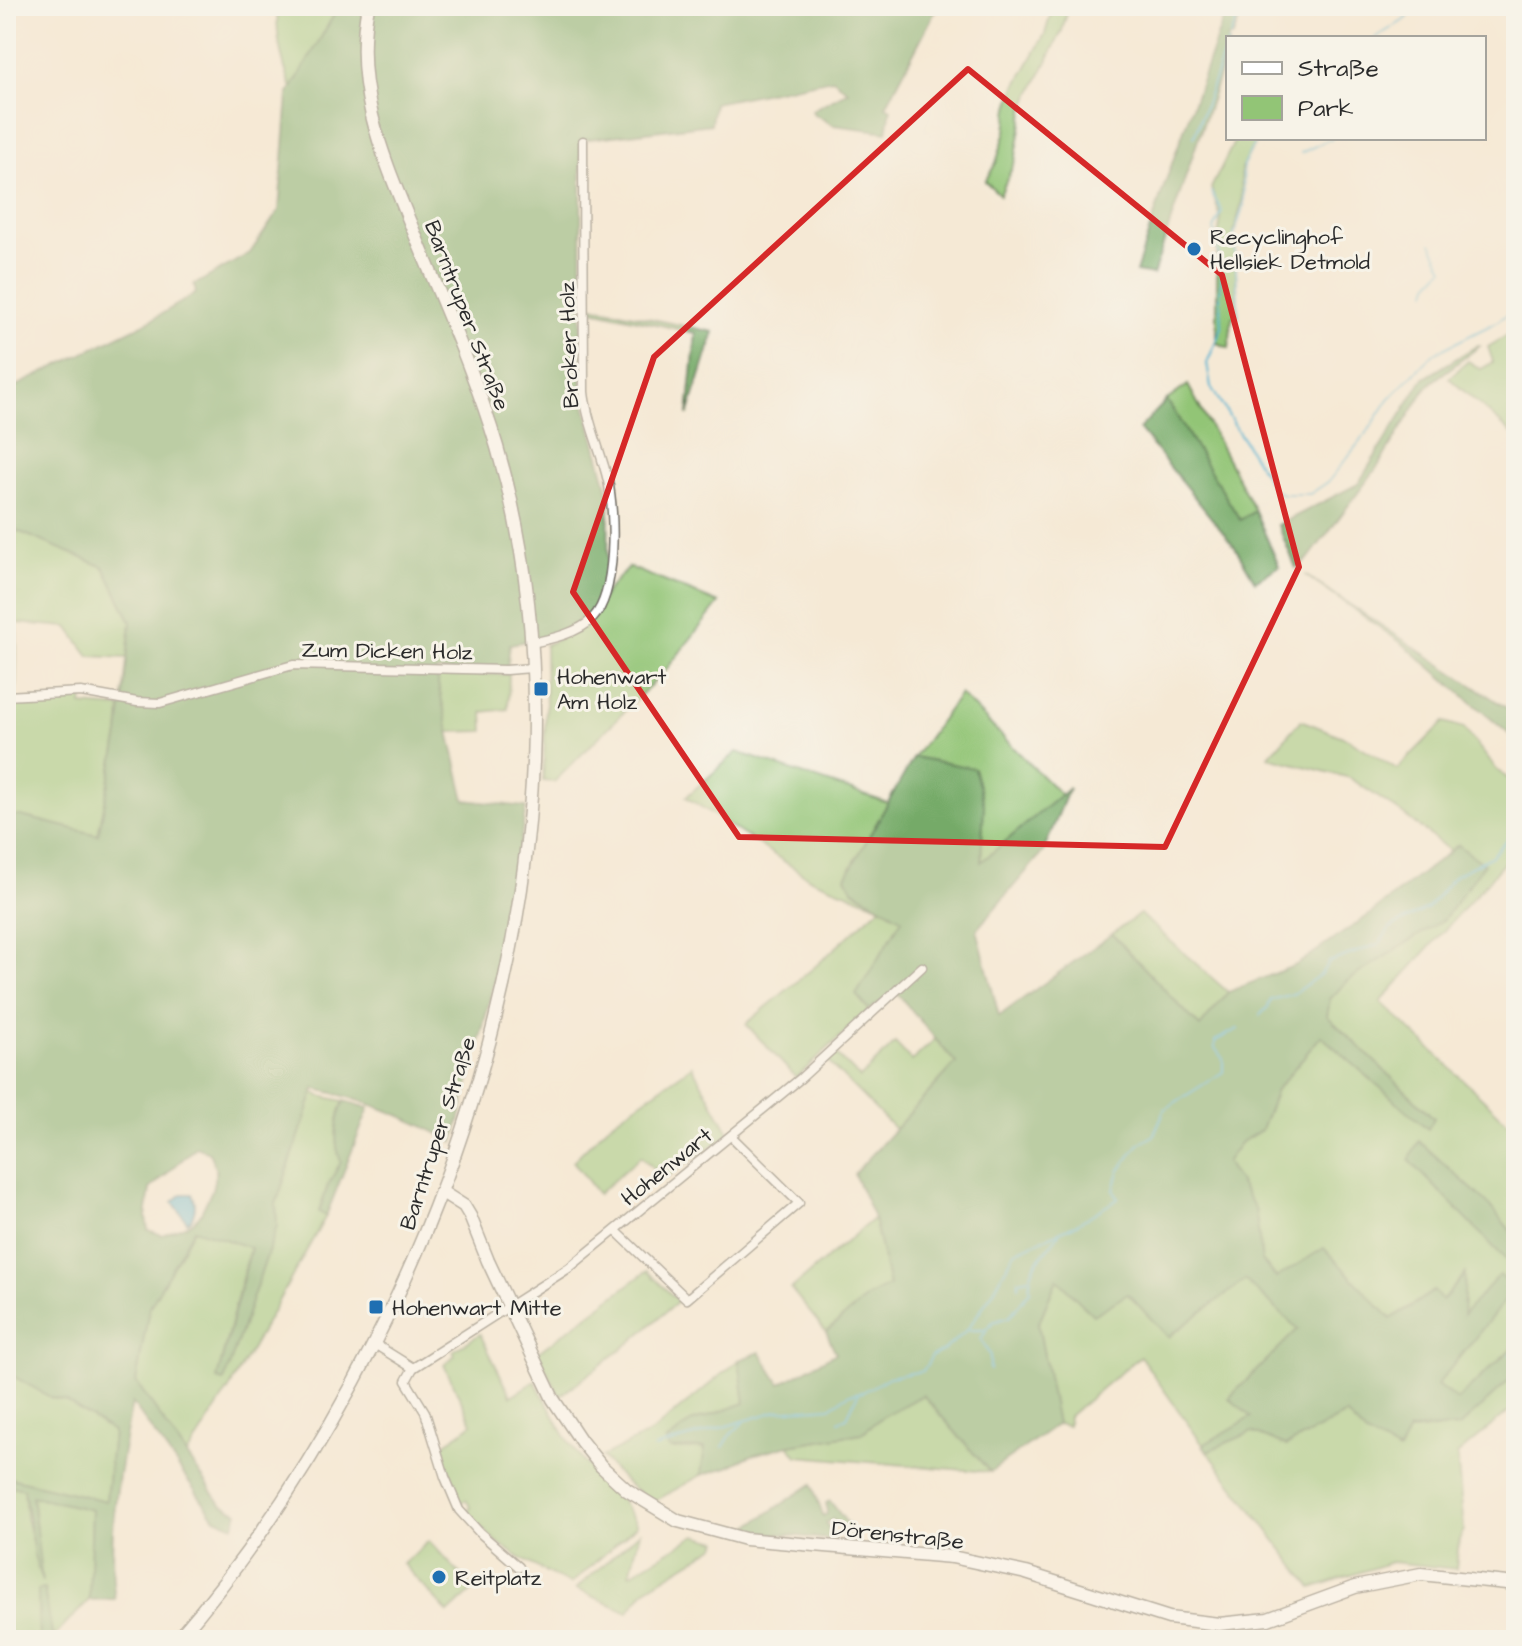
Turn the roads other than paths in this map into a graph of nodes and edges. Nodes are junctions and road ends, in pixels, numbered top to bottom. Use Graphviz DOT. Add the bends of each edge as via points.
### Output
graph roads {
  1 [pos="368,6"];
  2 [pos="583,141"];
  3 [pos="531,643"];
  4 [pos="533,668"];
  5 [pos="6,696"];
  6 [pos="922,967"];
  7 [pos="731,1136"];
  8 [pos="442,1192"];
  9 [pos="616,1231"];
  10 [pos="508,1306"];
  11 [pos="373,1343"];
  12 [pos="413,1368"];
  13 [pos="519,1567"];
  14 [pos="1516,1584"];
  15 [pos="177,1640"];
  1 -- 3 [label="main road, Barntruper Straße" via="363,54 367,100 497,447 518,535"];
  2 -- 3 [label="street, Broker Holz" via="584,392 610,494 611,563 606,592 593,619"];
  3 -- 4 [label="main road, Barntruper Straße"];
  4 -- 5 [label="street, Zum Dicken Holz" via="293,665 160,703 81,692"];
  4 -- 8 [label="main road, Barntruper Straße" via="530,781 512,931 484,1060"];
  6 -- 7 [label="street, Hohenwart"];
  7 -- 9 [label="street, Hohenwart"];
  7 -- 9 [label="street" via="799,1203 687,1299"];
  8 -- 10 [label="main road, Dörenstraße" via="470,1216"];
  8 -- 11 [label="main road, Barntruper Straße"];
  9 -- 10 [label="street, Hohenwart"];
  10 -- 12 [label="street, Hohenwart"];
  10 -- 14 [label="main road, Dörenstraße" via="553,1399 601,1466 650,1506 700,1529 745,1539 952,1557 1026,1573 1169,1618 1219,1624 1268,1619 1355,1587 1421,1574"];
  11 -- 12 [label="street"];
  11 -- 15 [label="main road, Barntruper Straße" via="303,1472"];
  12 -- 13 [label="street" via="406,1381 425,1412 455,1503"];
}
